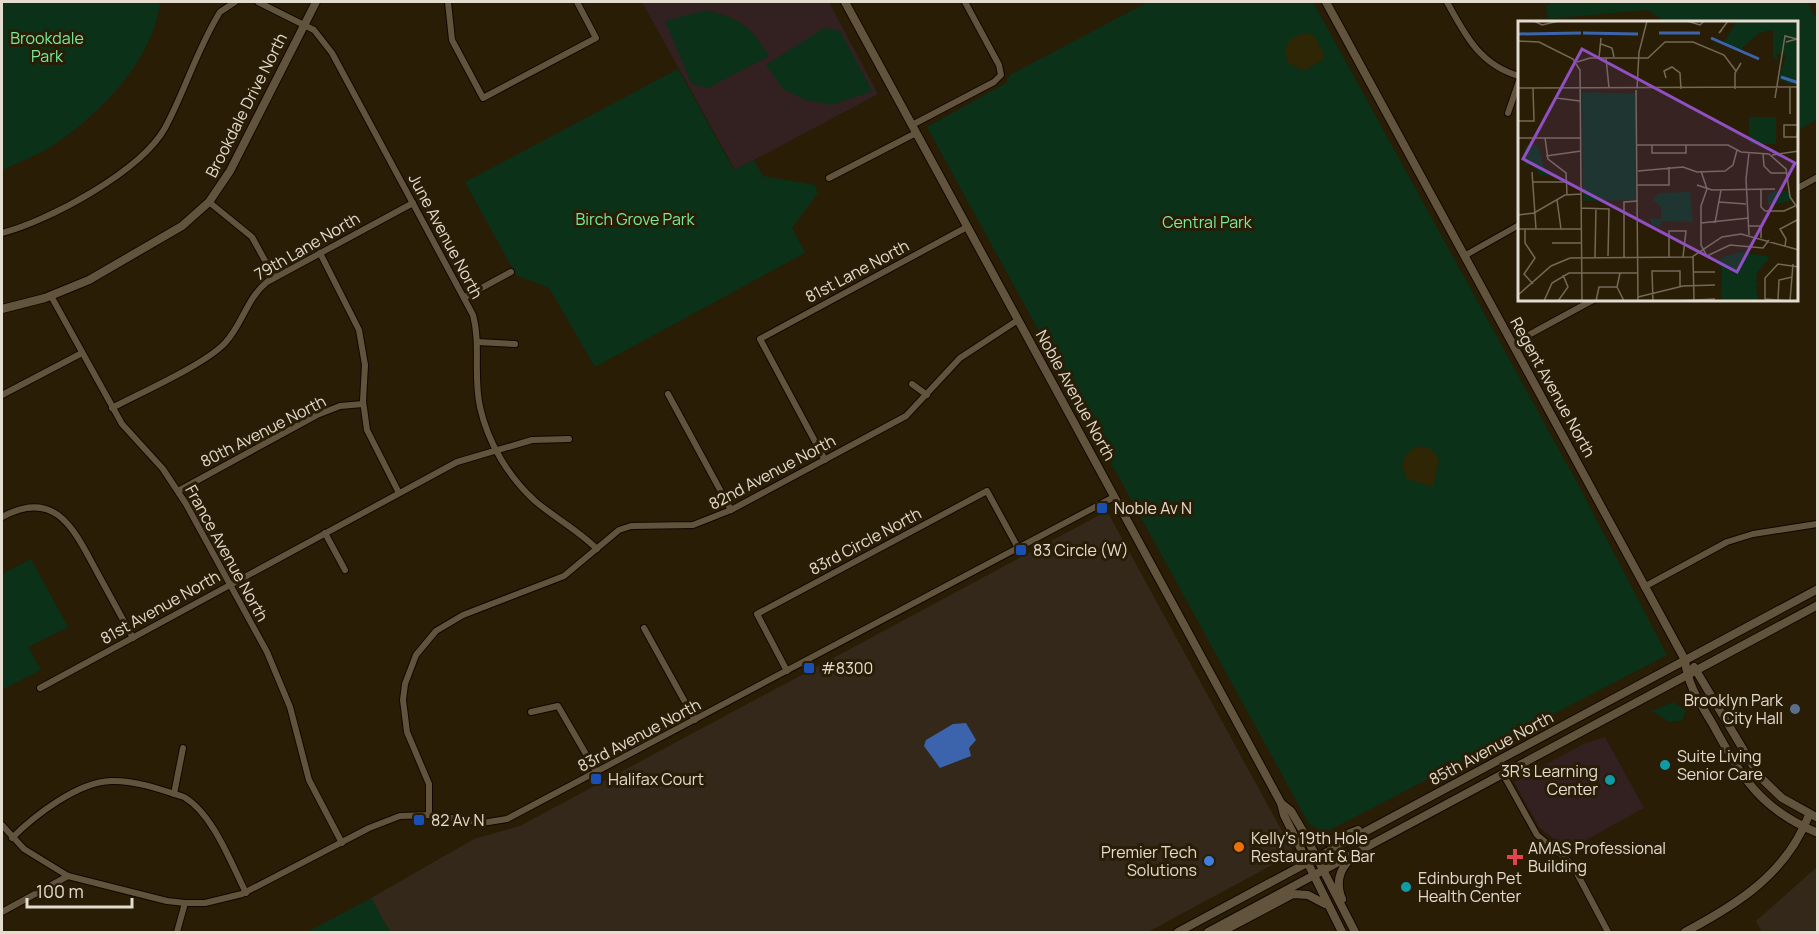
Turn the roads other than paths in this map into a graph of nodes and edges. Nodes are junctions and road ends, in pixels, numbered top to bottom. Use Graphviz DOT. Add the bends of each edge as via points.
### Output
graph roads {
  1 [pos="235,2"];
  2 [pos="258,2"];
  3 [pos="316,2"];
  4 [pos="448,2"];
  5 [pos="577,2"];
  6 [pos="845,2"];
  7 [pos="965,2"];
  8 [pos="1326,2"];
  9 [pos="1448,2"];
  10 [pos="304,24"];
  11 [pos="1518,78"];
  12 [pos="1518,82"];
  13 [pos="1508,113"];
  14 [pos="914,129"];
  15 [pos="1818,177"];
  16 [pos="830,178"];
  17 [pos="1798,188"];
  18 [pos="209,202"];
  19 [pos="413,203"];
  20 [pos="1518,226"];
  21 [pos="967,227"];
  22 [pos="2,233"];
  23 [pos="320,253"];
  24 [pos="1464,256"];
  25 [pos="511,272"];
  26 [pos="274,277"];
  27 [pos="51,296"];
  28 [pos="465,297"];
  29 [pos="1589,302"];
  30 [pos="2,309"];
  31 [pos="1018,320"];
  32 [pos="477,342"];
  33 [pos="515,344"];
  34 [pos="1512,344"];
  35 [pos="82,353"];
  36 [pos="912,384"];
  37 [pos="668,394"];
  38 [pos="2,395"];
  39 [pos="927,395"];
  40 [pos="363,404"];
  41 [pos="112,408"];
  42 [pos="569,439"];
  43 [pos="495,450"];
  44 [pos="825,460"];
  45 [pos="178,490"];
  46 [pos="399,493"];
  47 [pos="1114,497"];
  48 [pos="731,510"];
  49 [pos="2,517"];
  50 [pos="1816,524"];
  51 [pos="325,533"];
  52 [pos="1017,546"];
  53 [pos="597,549"];
  54 [pos="345,570"];
  55 [pos="230,584"];
  56 [pos="1644,587"];
  57 [pos="1818,589"];
  58 [pos="467,603"];
  59 [pos="1818,605"];
  60 [pos="471,613"];
  61 [pos="644,628"];
  62 [pos="133,638"];
  63 [pos="1685,660"];
  64 [pos="787,670"];
  65 [pos="1697,670"];
  66 [pos="1686,675"];
  67 [pos="40,688"];
  68 [pos="531,712"];
  69 [pos="695,720"];
  70 [pos="183,748"];
  71 [pos="597,772"];
  72 [pos="1503,774"];
  73 [pos="174,794"];
  74 [pos="1426,799"];
  75 [pos="1281,803"];
  76 [pos="429,815"];
  77 [pos="1813,816"];
  78 [pos="2,825"];
  79 [pos="1804,827"];
  80 [pos="1304,833"];
  81 [pos="1818,833"];
  82 [pos="12,838"];
  83 [pos="342,843"];
  84 [pos="1361,850"];
  85 [pos="1317,859"];
  86 [pos="1308,863"];
  87 [pos="1323,871"];
  88 [pos="68,876"];
  89 [pos="1314,876"];
  90 [pos="246,892"];
  91 [pos="185,903"];
  92 [pos="1328,906"];
  93 [pos="2,912"];
  94 [pos="1208,932"];
  95 [pos="177,933"];
  96 [pos="1178,933"];
  97 [pos="1342,933"];
  98 [pos="1355,933"];
  99 [pos="1608,933"];
  100 [pos="1685,933"];
  1 -- 22 [label="street" via="220,12 164,130 140,158 49,216"];
  2 -- 10 [label="street, June Avenue North"];
  3 -- 10 [label="street, Brookdale Drive North"];
  4 -- 5 [label="street" via="452,39 483,98 596,38"];
  6 -- 14 [label="street, Noble Avenue North"];
  7 -- 14 [label="street" via="1001,75"];
  8 -- 24 [label="street, Regent Avenue North"];
  9 -- 11 [label="street" via="1480,54"];
  10 -- 18 [label="street, Brookdale Drive North" via="230,171"];
  10 -- 19 [label="street, June Avenue North" via="314,30 332,53"];
  12 -- 13 [label="street"];
  14 -- 16 [label="street"];
  14 -- 21 [label="street, Noble Avenue North"];
  15 -- 17 [label="street"];
  18 -- 26 [label="street" via="252,237"];
  18 -- 27 [label="street, Brookdale Drive North" via="182,226 110,269"];
  19 -- 23 [label="street, 79th Lane North"];
  19 -- 28 [label="street, June Avenue North"];
  20 -- 24 [label="street"];
  21 -- 31 [label="street, Noble Avenue North"];
  21 -- 44 [label="street, 81st Lane North" via="760,339"];
  23 -- 26 [label="street, 79th Lane North"];
  23 -- 40 [label="street" via="359,330 365,365"];
  24 -- 34 [label="street, Regent Avenue North"];
  25 -- 28 [label="street"];
  26 -- 41 [label="street, 79th Lane North" via="250,298 233,333 215,351"];
  27 -- 30 [label="street, Brookdale Drive North"];
  27 -- 35 [label="street, France Avenue North"];
  28 -- 32 [label="street, June Avenue North"];
  29 -- 34 [label="street"];
  31 -- 39 [label="street, 82nd Avenue North" via="960,358"];
  31 -- 47 [label="street, Noble Avenue North"];
  32 -- 33 [label="street"];
  32 -- 43 [label="street, June Avenue North" via="480,407"];
  34 -- 56 [label="street, Regent Avenue North"];
  35 -- 38 [label="street"];
  35 -- 41 [label="street, France Avenue North"];
  36 -- 39 [label="street"];
  37 -- 48 [label="street"];
  39 -- 44 [label="street, 82nd Avenue North" via="906,416"];
  40 -- 45 [label="street, 80th Avenue North" via="340,406 317,415"];
  40 -- 46 [label="street" via="367,430"];
  41 -- 45 [label="street, France Avenue North"];
  42 -- 43 [label="street, 81st Avenue North" via="532,440"];
  43 -- 46 [label="street, 81st Avenue North" via="458,462"];
  43 -- 53 [label="street, June Avenue North" via="536,501"];
  44 -- 48 [label="street, 82nd Avenue North"];
  45 -- 55 [label="street, France Avenue North"];
  46 -- 51 [label="street, 81st Avenue North"];
  47 -- 52 [label="street, 83rd Avenue North"];
  47 -- 75 [label="street, Noble Avenue North"];
  48 -- 53 [label="street, 82nd Avenue North" via="693,525 631,526 619,530"];
  49 -- 62 [label="street" via="28,508 49,510 70,524"];
  50 -- 56 [label="street" via="1727,542"];
  51 -- 54 [label="street"];
  51 -- 55 [label="street, 81st Avenue North"];
  52 -- 64 [label="street, 83rd Avenue North"];
  52 -- 64 [label="street, 83rd Circle North" via="987,491 757,614"];
  53 -- 60 [label="street, 82nd Avenue North" via="564,576"];
  55 -- 62 [label="street, 81st Avenue North"];
  55 -- 83 [label="street, France Avenue North" via="280,679 309,780"];
  56 -- 63 [label="street, Regent Avenue North"];
  57 -- 63 [label="street, 85th Avenue North"];
  58 -- 60 [label="street"];
  59 -- 65 [label="street, 85th Avenue North"];
  60 -- 76 [label="street, 82nd Avenue North" via="449,622 424,642 405,684 407,732 429,784"];
  61 -- 69 [label="street"];
  62 -- 67 [label="street, 81st Avenue North"];
  63 -- 65 [label="street, Regent Avenue North"];
  63 -- 66 [label="street, Regent Avenue North"];
  63 -- 74 [label="street, 85th Avenue North"];
  64 -- 69 [label="street, 83rd Avenue North"];
  65 -- 66 [label="street, 85th Avenue North"];
  65 -- 77 [label="street, Regent Avenue North" via="1759,776 1782,798"];
  66 -- 72 [label="street, 85th Avenue North"];
  66 -- 79 [label="street, Regent Avenue North" via="1747,784 1778,813"];
  68 -- 71 [label="street" via="558,706"];
  69 -- 71 [label="street, 83rd Avenue North"];
  70 -- 73 [label="street"];
  71 -- 76 [label="street, 83rd Avenue North" via="507,819 466,822"];
  72 -- 84 [label="street, 85th Avenue North"];
  72 -- 99 [label="street" via="1537,835 1572,864"];
  73 -- 82 [label="street" via="125,782 97,783 38,814"];
  73 -- 90 [label="street" via="200,809"];
  74 -- 80 [label="street" via="1414,800 1335,840 1320,841"];
  74 -- 85 [label="street, 85th Avenue North"];
  75 -- 80 [label="street, Noble Avenue North" via="1291,811"];
  75 -- 86 [label="street, Noble Avenue North"];
  76 -- 83 [label="street, 83rd Avenue North" via="400,816"];
  77 -- 79 [label="street"];
  78 -- 82 [label="street, 83rd Avenue North"];
  79 -- 81 [label="street, Regent Avenue North"];
  79 -- 100 [label="street" via="1784,859 1757,889"];
  80 -- 85 [label="street, Noble Avenue North"];
  82 -- 88 [label="street, 83rd Avenue North" via="39,861"];
  83 -- 90 [label="street, 83rd Avenue North"];
  84 -- 87 [label="street, 85th Avenue North"];
  84 -- 98 [label="street" via="1344,866 1339,883"];
  85 -- 86 [label="street, 85th Avenue North"];
  85 -- 87 [label="street, Noble Avenue North"];
  86 -- 89 [label="street, Noble Avenue North"];
  86 -- 96 [label="street, 85th Avenue North"];
  87 -- 89 [label="street, 85th Avenue North"];
  87 -- 98 [label="street, Noble Avenue North"];
  88 -- 91 [label="street, 83rd Avenue North"];
  88 -- 93 [label="street"];
  89 -- 92 [label="street, Noble Avenue North"];
  89 -- 94 [label="street, 85th Avenue North"];
  90 -- 91 [label="street, 83rd Avenue North" via="224,900"];
  91 -- 95 [label="street"];
  92 -- 94 [label="street" via="1312,896 1293,894 1227,929"];
  92 -- 97 [label="street, Noble Avenue North"];
}
